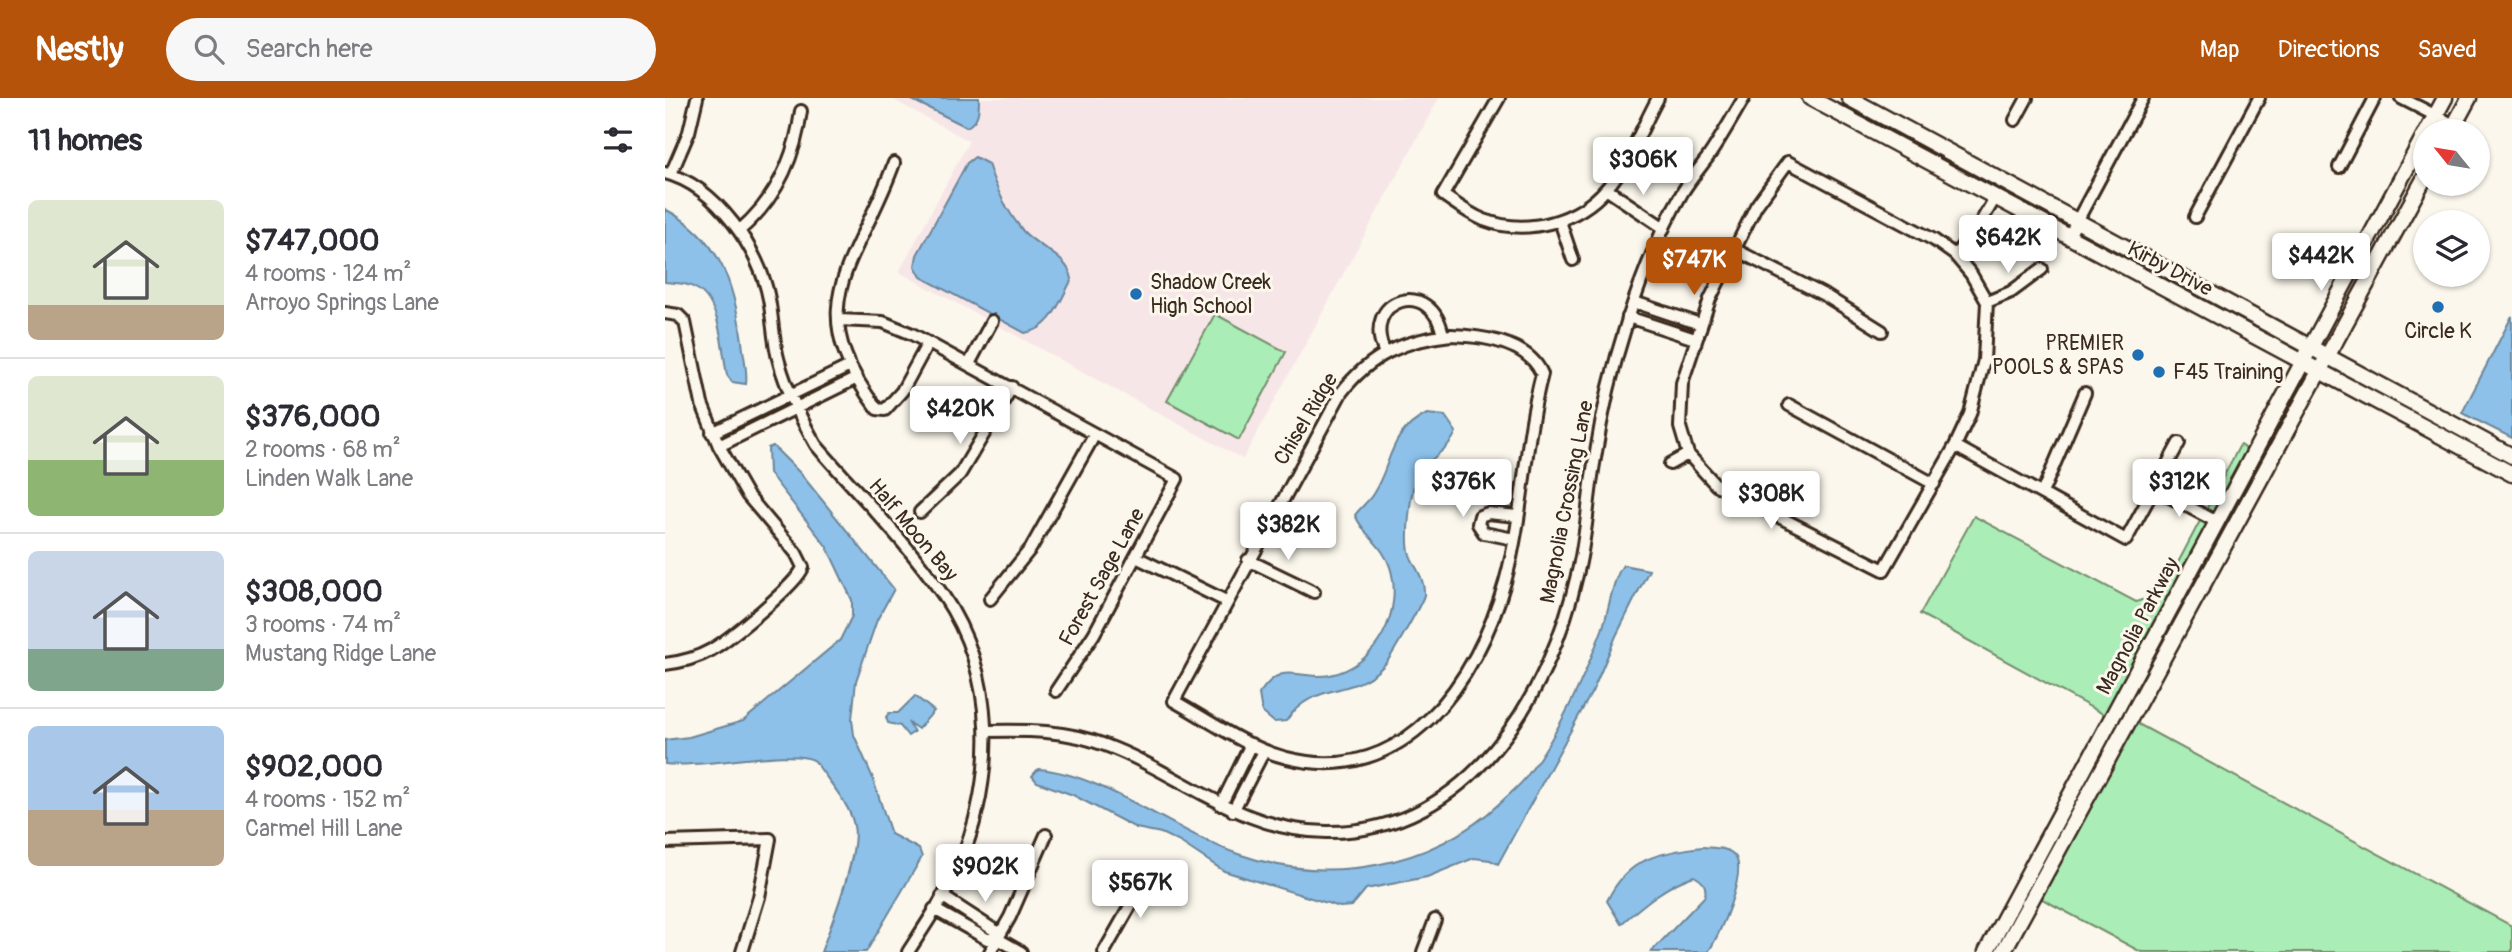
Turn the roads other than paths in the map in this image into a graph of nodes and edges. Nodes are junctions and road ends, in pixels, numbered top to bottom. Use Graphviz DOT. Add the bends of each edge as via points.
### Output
graph roads {
  1 [pos="697,98"];
  2 [pos="1499,98"];
  3 [pos="1658,98"];
  4 [pos="1744,98"];
  5 [pos="1810,98"];
  6 [pos="1849,98"];
  7 [pos="2027,98"];
  8 [pos="2143,98"];
  9 [pos="2259,98"];
  10 [pos="2375,98"];
  11 [pos="2401,98"];
  12 [pos="2445,98"];
  13 [pos="2469,98"];
  14 [pos="800,111"];
  15 [pos="2435,115"];
  16 [pos="2433,119"];
  17 [pos="2440,119"];
  18 [pos="2457,119"];
  19 [pos="2015,120"];
  20 [pos="2413,157"];
  21 [pos="894,163"];
  22 [pos="2339,167"];
  23 [pos="668,174"];
  24 [pos="1606,189"];
  25 [pos="2415,196"];
  26 [pos="1995,198"];
  27 [pos="2195,217"];
  28 [pos="1560,221"];
  29 [pos="2076,222"];
  30 [pos="1664,228"];
  31 [pos="740,230"];
  32 [pos="2068,238"];
  33 [pos="1734,249"];
  34 [pos="1955,255"];
  35 [pos="2361,255"];
  36 [pos="1573,260"];
  37 [pos="2378,265"];
  38 [pos="2042,269"];
  39 [pos="2155,284"];
  40 [pos="2224,301"];
  41 [pos="1634,302"];
  42 [pos="1987,302"];
  43 [pos="665,313"];
  44 [pos="1628,317"];
  45 [pos="839,320"];
  46 [pos="2222,320"];
  47 [pos="992,321"];
  48 [pos="1700,324"];
  49 [pos="1882,331"];
  50 [pos="2283,333"];
  51 [pos="1443,335"];
  52 [pos="1695,339"];
  53 [pos="928,343"];
  54 [pos="2311,348"];
  55 [pos="1385,353"];
  56 [pos="2328,356"];
  57 [pos="2302,363"];
  58 [pos="969,364"];
  59 [pos="849,366"];
  60 [pos="2319,372"];
  61 [pos="855,379"];
  62 [pos="1012,387"];
  63 [pos="2085,393"];
  64 [pos="790,395"];
  65 [pos="1789,405"];
  66 [pos="796,408"];
  67 [pos="712,433"];
  68 [pos="1095,434"];
  69 [pos="2179,443"];
  70 [pos="719,446"];
  71 [pos="1955,446"];
  72 [pos="1688,454"];
  73 [pos="2512,456"];
  74 [pos="1670,464"];
  75 [pos="2512,474"];
  76 [pos="1934,484"];
  77 [pos="2155,489"];
  78 [pos="2042,494"];
  79 [pos="920,512"];
  80 [pos="1517,516"];
  81 [pos="2217,522"];
  82 [pos="1514,539"];
  83 [pos="1136,557"];
  84 [pos="1248,560"];
  85 [pos="1314,592"];
  86 [pos="990,599"];
  87 [pos="1226,601"];
  88 [pos="2185,617"];
  89 [pos="665,664"];
  90 [pos="1056,691"];
  91 [pos="986,731"];
  92 [pos="1251,744"];
  93 [pos="1264,751"];
  94 [pos="1221,805"];
  95 [pos="1233,811"];
  96 [pos="1046,835"];
  97 [pos="665,842"];
  98 [pos="1149,873"];
  99 [pos="2019,892"];
  100 [pos="942,895"];
  101 [pos="934,909"];
  102 [pos="1435,920"];
  103 [pos="998,939"];
  104 [pos="742,952"];
  105 [pos="908,952"];
  106 [pos="990,952"];
  107 [pos="1021,952"];
  108 [pos="1104,952"];
  109 [pos="1423,952"];
  110 [pos="1986,952"];
  111 [pos="1996,952"];
  112 [pos="2003,952"];
  1 -- 23 [label="street" via="689,132"];
  2 -- 28 [label="street" via="1443,195 1494,223 1527,227"];
  3 -- 24 [label="street"];
  4 -- 30 [label="street, Magnolia Crossing Lane" via="1683,190"];
  5 -- 26 [label="main road, Kirby Drive"];
  6 -- 29 [label="main road, Kirby Drive"];
  7 -- 19 [label="street"];
  8 -- 29 [label="street"];
  9 -- 27 [label="street"];
  10 -- 22 [label="street"];
  11 -- 15 [label="street"];
  12 -- 15 [label="main road, Magnolia Parkway"];
  13 -- 18 [label="main road"];
  14 -- 31 [label="street" via="798,134 783,177"];
  15 -- 16 [label="main road, Magnolia Parkway"];
  15 -- 17 [label="street"];
  20 -- 35 [label="main road, Magnolia Parkway"];
  21 -- 45 [label="street" via="848,260"];
  23 -- 31 [label="street, Half Moon Bay" via="706,196"];
  24 -- 28 [label="street" via="1582,210"];
  24 -- 30 [label="street"];
  25 -- 37 [label="main road, Magnolia Parkway"];
  26 -- 32 [label="main road, Kirby Drive"];
  26 -- 34 [label="street"];
  28 -- 36 [label="street"];
  29 -- 32 [label="street"];
  29 -- 40 [label="main road, Kirby Drive"];
  30 -- 41 [label="street, Magnolia Crossing Lane"];
  31 -- 64 [label="street, Half Moon Bay" via="769,298 778,361"];
  32 -- 39 [label="main road, Kirby Drive"];
  33 -- 34 [label="street" via="1756,206 1788,162"];
  33 -- 48 [label="street"];
  33 -- 49 [label="street"];
  34 -- 42 [label="street"];
  35 -- 37 [label="street"];
  35 -- 54 [label="main road, Magnolia Parkway"];
  37 -- 56 [label="main road, Magnolia Parkway"];
  38 -- 42 [label="street" via="2011,292"];
  39 -- 40 [label="main road" via="2218,306"];
  39 -- 46 [label="main road, Kirby Drive"];
  40 -- 50 [label="main road, Kirby Drive"];
  41 -- 44 [label="street, Magnolia Crossing Lane"];
  41 -- 48 [label="street"];
  42 -- 71 [label="street" via="1979,385"];
  43 -- 67 [label="street" via="678,315 686,328"];
  44 -- 52 [label="street"];
  44 -- 95 [label="street, Magnolia Crossing Lane" via="1606,398 1568,611 1536,685 1482,768 1423,810 1354,831 1308,832 1270,825"];
  45 -- 53 [label="street" via="883,321"];
  45 -- 59 [label="street"];
  46 -- 50 [label="main road" via="2229,312"];
  46 -- 57 [label="main road, Kirby Drive"];
  47 -- 58 [label="street"];
  48 -- 52 [label="street"];
  50 -- 54 [label="main road, Kirby Drive"];
  51 -- 55 [label="street, Chisel Ridge"];
  51 -- 55 [label="street" via="1436,313 1419,302 1404,300 1385,310 1379,322 1378,339"];
  51 -- 80 [label="street" via="1492,340 1515,348 1537,362 1542,374"];
  52 -- 72 [label="street" via="1679,404"];
  53 -- 58 [label="street"];
  53 -- 61 [label="street" via="902,391 884,410 877,409"];
  54 -- 56 [label="main road, Kirby Drive"];
  54 -- 57 [label="main road, Magnolia Parkway"];
  55 -- 84 [label="street, Chisel Ridge" via="1356,373 1341,393"];
  56 -- 60 [label="main road, Magnolia Parkway"];
  56 -- 73 [label="main road, Kirby Drive"];
  57 -- 60 [label="main road, Kirby Drive"];
  57 -- 81 [label="main road, Magnolia Parkway"];
  58 -- 62 [label="street"];
  59 -- 61 [label="street"];
  59 -- 64 [label="street"];
  60 -- 75 [label="main road, Kirby Drive"];
  60 -- 88 [label="main road, Magnolia Parkway"];
  61 -- 66 [label="street"];
  62 -- 68 [label="street"];
  62 -- 79 [label="street" via="960,474"];
  63 -- 78 [label="street"];
  64 -- 66 [label="street, Half Moon Bay"];
  64 -- 67 [label="street"];
  65 -- 76 [label="street"];
  66 -- 70 [label="street"];
  66 -- 91 [label="street, Half Moon Bay" via="816,445 924,570 953,612 978,674"];
  67 -- 70 [label="street"];
  68 -- 83 [label="street, Forest Sage Lane" via="1177,479"];
  68 -- 86 [label="street" via="1031,548"];
  69 -- 77 [label="street"];
  70 -- 89 [label="street" via="747,495 796,553 803,568 795,581 724,643 694,659"];
  71 -- 76 [label="street"];
  71 -- 78 [label="street"];
  72 -- 74 [label="street"];
  72 -- 76 [label="street" via="1716,485 1736,498 1884,570"];
  77 -- 78 [label="street" via="2126,540"];
  77 -- 81 [label="street"];
  80 -- 82 [label="street"];
  80 -- 82 [label="street" via="1488,513 1480,516 1478,524 1484,533"];
  81 -- 88 [label="main road" via="2223,526 2223,537 2184,607"];
  81 -- 99 [label="main road, Magnolia Parkway"];
  82 -- 93 [label="street" via="1500,598 1480,644 1447,702 1414,735 1371,756 1332,763"];
  83 -- 87 [label="street"];
  83 -- 90 [label="street, Forest Sage Lane"];
  84 -- 85 [label="street"];
  84 -- 87 [label="street, Chisel Ridge"];
  87 -- 92 [label="street, Chisel Ridge" via="1174,701"];
  88 -- 112 [label="main road, Magnolia Parkway"];
  91 -- 94 [label="street, Magnolia Crossing Lane" via="1042,731 1091,740"];
  91 -- 100 [label="street, Half Moon Bay" via="974,824"];
  92 -- 93 [label="street"];
  92 -- 94 [label="street"];
  93 -- 95 [label="street"];
  94 -- 95 [label="street, Magnolia Crossing Lane"];
  96 -- 103 [label="street"];
  97 -- 104 [label="street" via="770,839"];
  98 -- 108 [label="street"];
  99 -- 110 [label="main road, Magnolia Parkway"];
  99 -- 111 [label="main road" via="2023,901"];
  100 -- 101 [label="street, Half Moon Bay"];
  100 -- 103 [label="street" via="994,930"];
  101 -- 103 [label="street" via="987,939"];
  101 -- 105 [label="street, Half Moon Bay"];
  102 -- 109 [label="street"];
  103 -- 106 [label="street"];
  103 -- 107 [label="street"];
}
